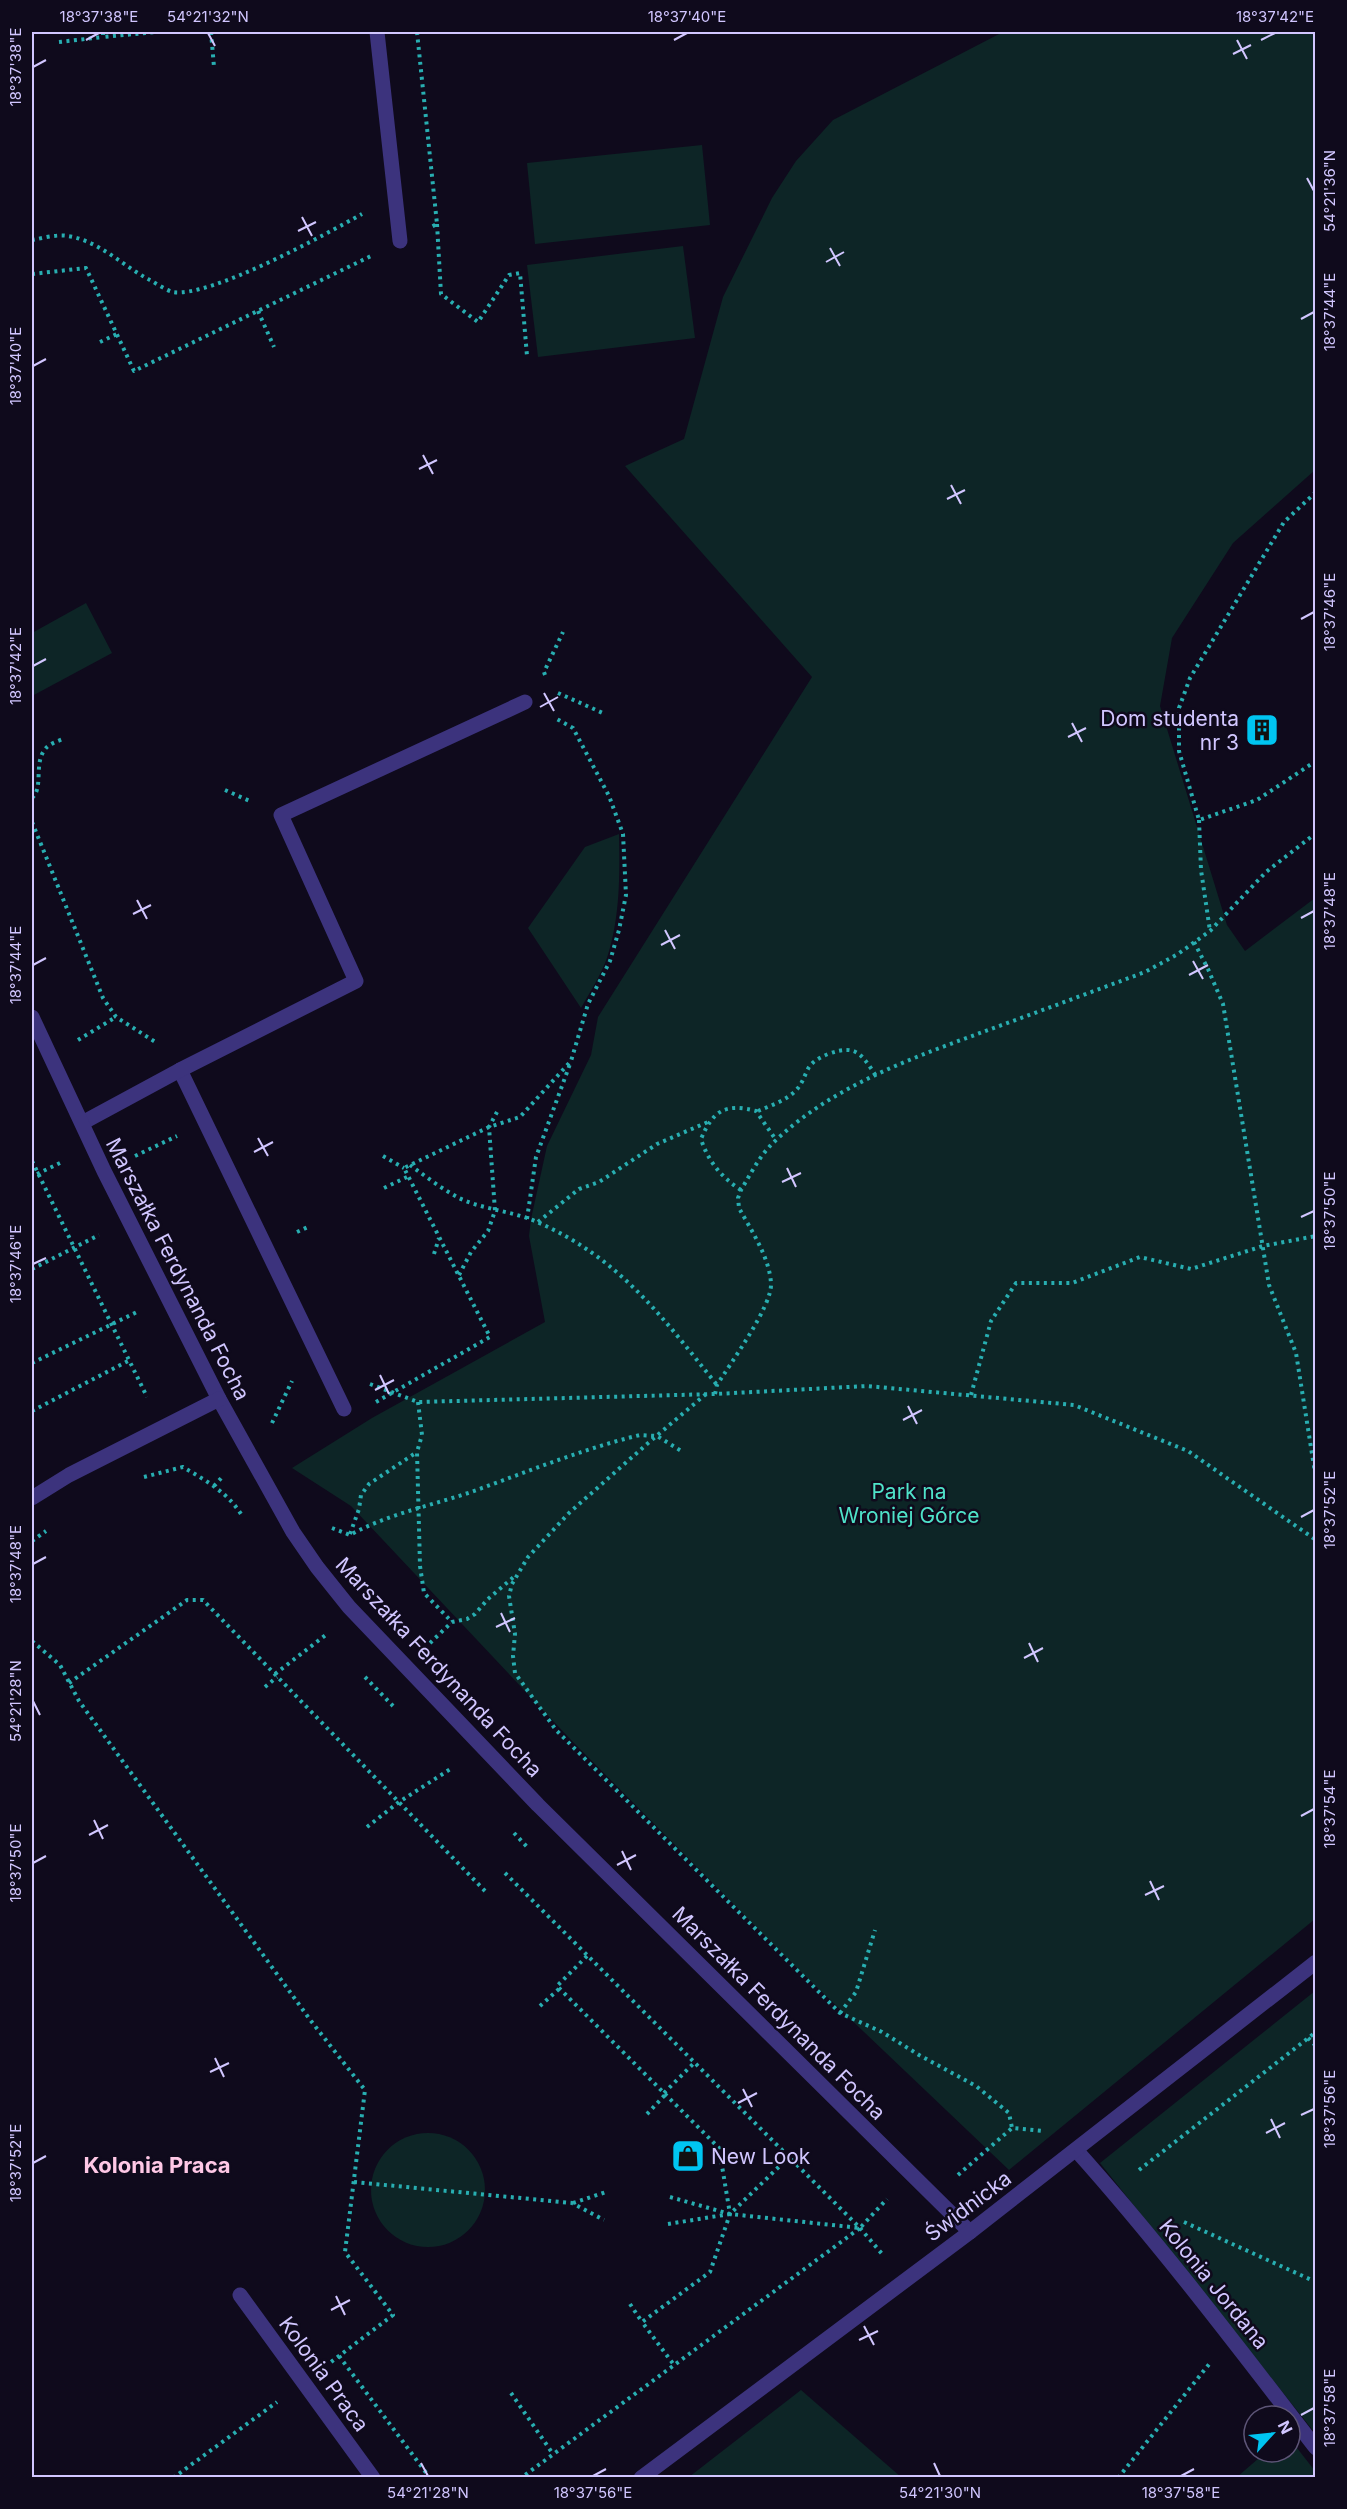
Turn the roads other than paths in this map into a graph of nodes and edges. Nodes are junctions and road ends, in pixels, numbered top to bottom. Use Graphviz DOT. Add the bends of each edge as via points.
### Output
graph roads {
  1 [pos="377,32"];
  2 [pos="400,241"];
  3 [pos="525,702"];
  4 [pos="32,1017"];
  5 [pos="180,1070"];
  6 [pos="82,1123"];
  7 [pos="219,1399"];
  8 [pos="344,1409"];
  9 [pos="32,1498"];
  10 [pos="1316,1962"];
  11 [pos="1076,2150"];
  12 [pos="970,2232"];
  13 [pos="240,2295"];
  14 [pos="1316,2448"];
  15 [pos="373,2478"];
  16 [pos="641,2478"];
  1 -- 2 [label="street"];
  3 -- 5 [label="street" via="281,815 356,981"];
  4 -- 6 [label="street, Marszałka Ferdynanda Focha"];
  5 -- 6 [label="street"];
  5 -- 8 [label="street"];
  6 -- 7 [label="street, Marszałka Ferdynanda Focha"];
  7 -- 9 [label="street" via="69,1475"];
  7 -- 12 [label="street, Marszałka Ferdynanda Focha" via="293,1532 350,1607 538,1804"];
  10 -- 11 [label="street, Świdnicka"];
  11 -- 12 [label="street, Świdnicka"];
  11 -- 14 [label="street, Kolonia Jordana" via="1231,2337"];
  12 -- 16 [label="street, Świdnicka"];
  13 -- 15 [label="street, Kolonia Praca"];
}
